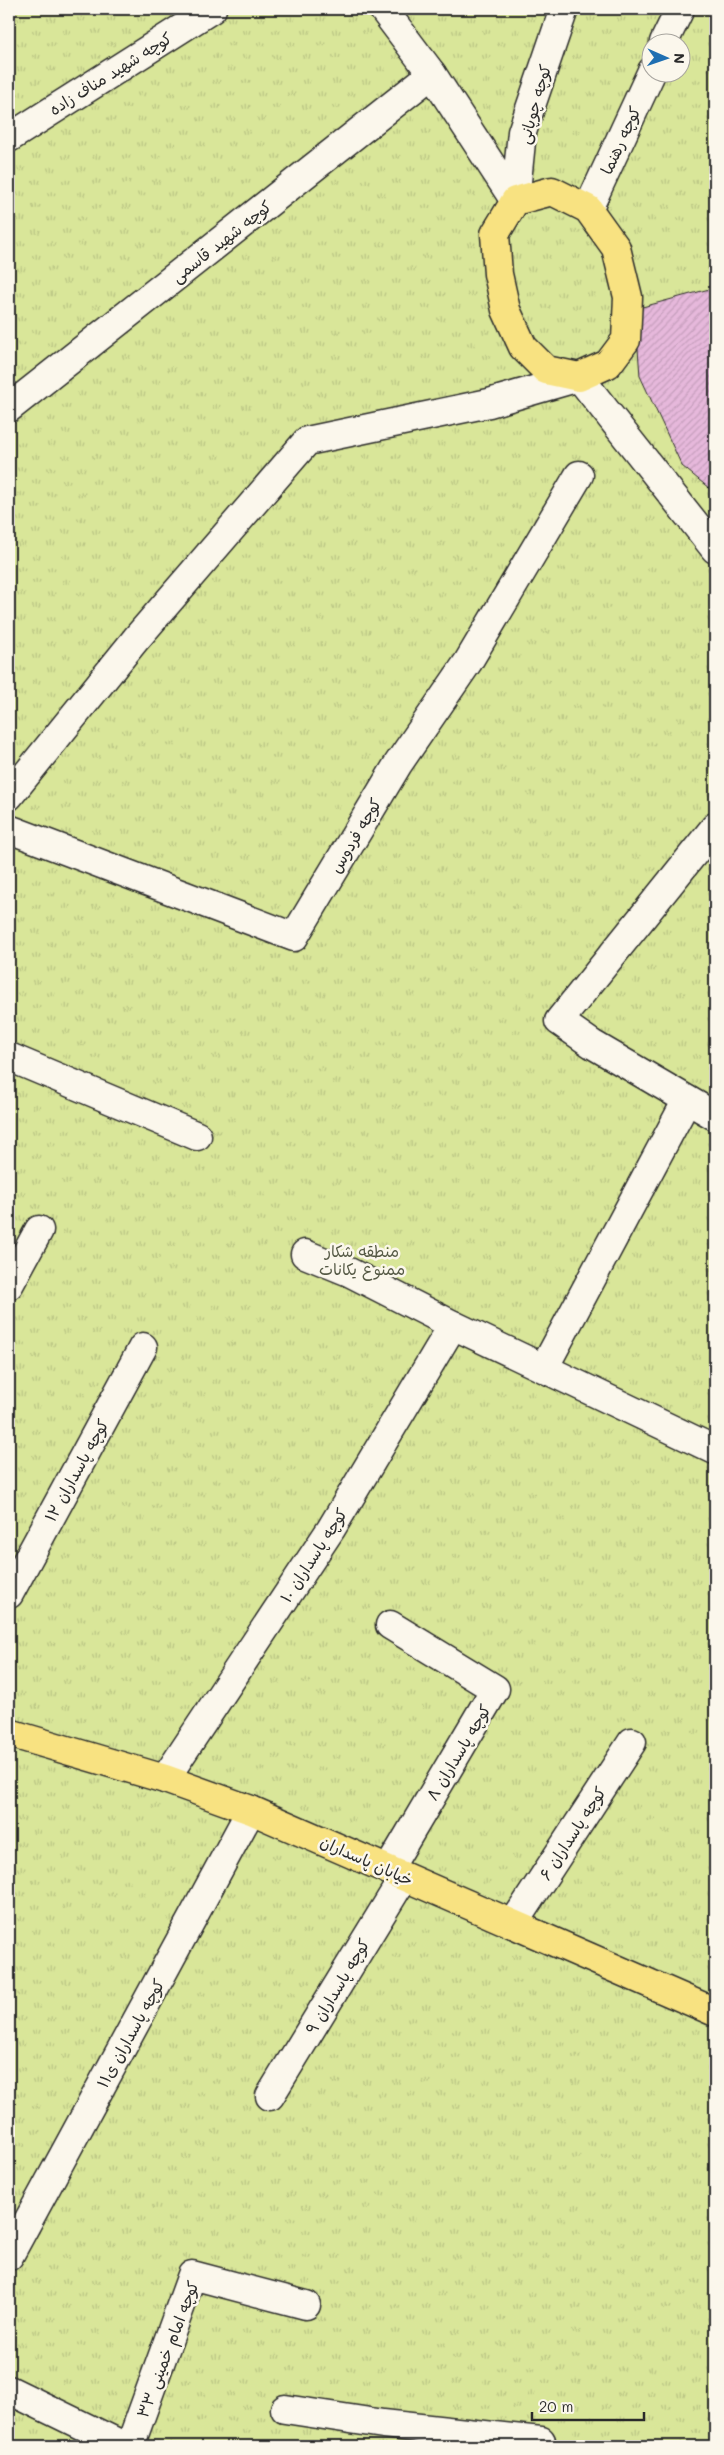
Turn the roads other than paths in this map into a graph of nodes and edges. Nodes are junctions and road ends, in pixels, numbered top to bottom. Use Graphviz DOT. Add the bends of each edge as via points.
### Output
graph roads {
  1 [pos="212,9"];
  2 [pos="383,9"];
  3 [pos="564,9"];
  4 [pos="680,9"];
  5 [pos="669,32"];
  6 [pos="432,74"];
  7 [pos="647,82"];
  8 [pos="9,138"];
  9 [pos="515,201"];
  10 [pos="588,209"];
  11 [pos="579,376"];
  12 [pos="9,408"];
  13 [pos="579,475"];
  14 [pos="715,549"];
  15 [pos="9,796"];
  16 [pos="715,827"];
  17 [pos="9,829"];
  18 [pos="9,1058"];
  19 [pos="687,1100"];
  20 [pos="715,1116"];
  21 [pos="197,1136"];
  22 [pos="40,1230"];
  23 [pos="304,1254"];
  24 [pos="9,1285"];
  25 [pos="453,1325"];
  26 [pos="143,1346"];
  27 [pos="544,1368"];
  28 [pos="715,1450"];
  29 [pos="9,1594"];
  30 [pos="390,1625"];
  31 [pos="9,1733"];
  32 [pos="632,1742"];
  33 [pos="165,1779"];
  34 [pos="252,1810"];
  35 [pos="396,1873"];
  36 [pos="513,1924"];
  37 [pos="715,2012"];
  38 [pos="270,2096"];
  39 [pos="9,2256"];
  40 [pos="306,2305"];
  41 [pos="9,2390"];
  42 [pos="285,2409"];
  43 [pos="541,2443"];
  44 [pos="124,2446"];
  45 [pos="130,2446"];
  1 -- 8 [label="street, کوچه شهید مناف زاده"];
  2 -- 6 [label="street"];
  3 -- 9 [label="street, کوچه چوپانی" via="522,132"];
  4 -- 5 [label="street"];
  6 -- 9 [label="street"];
  6 -- 12 [label="street, کوچه شهید قاسمی"];
  7 -- 10 [label="street, کوچه رهنما"];
  9 -- 10 [label="main road" via="552,191"];
  9 -- 11 [label="main road" via="495,234 498,274 506,310 523,347 546,370"];
  10 -- 11 [label="main road" via="616,248 628,297 626,340 608,364"];
  11 -- 14 [label="street"];
  11 -- 15 [label="street" via="489,403 307,440 136,639"];
  13 -- 17 [label="street, کوچه فردوس" via="468,662 398,764 294,937"];
  16 -- 19 [label="street" via="559,1021"];
  18 -- 21 [label="street"];
  19 -- 20 [label="street"];
  19 -- 27 [label="street"];
  22 -- 24 [label="street"];
  23 -- 25 [label="street" via="349,1272"];
  25 -- 27 [label="street"];
  25 -- 33 [label="street, کوچه پاسداران ۱۰" via="331,1529"];
  26 -- 29 [label="street, کوچه پاسداران ۱۲"];
  27 -- 28 [label="street"];
  30 -- 35 [label="street, کوچه پاسداران ۸" via="495,1690"];
  31 -- 33 [label="main road, خیابان پاسداران"];
  32 -- 36 [label="street, کوچه پاسداران ۶"];
  33 -- 34 [label="main road, خیابان پاسداران"];
  34 -- 35 [label="main road, خیابان پاسداران"];
  34 -- 39 [label="street, کوچه پاسداران ی۱۱"];
  35 -- 36 [label="main road, خیابان پاسداران"];
  35 -- 38 [label="street, کوچه پاسداران ۹"];
  36 -- 37 [label="main road, خیابان پاسداران"];
  40 -- 45 [label="street, کوچه امام خمینی ۳۳" via="192,2274"];
  41 -- 44 [label="street"];
  42 -- 43 [label="street"];
}
